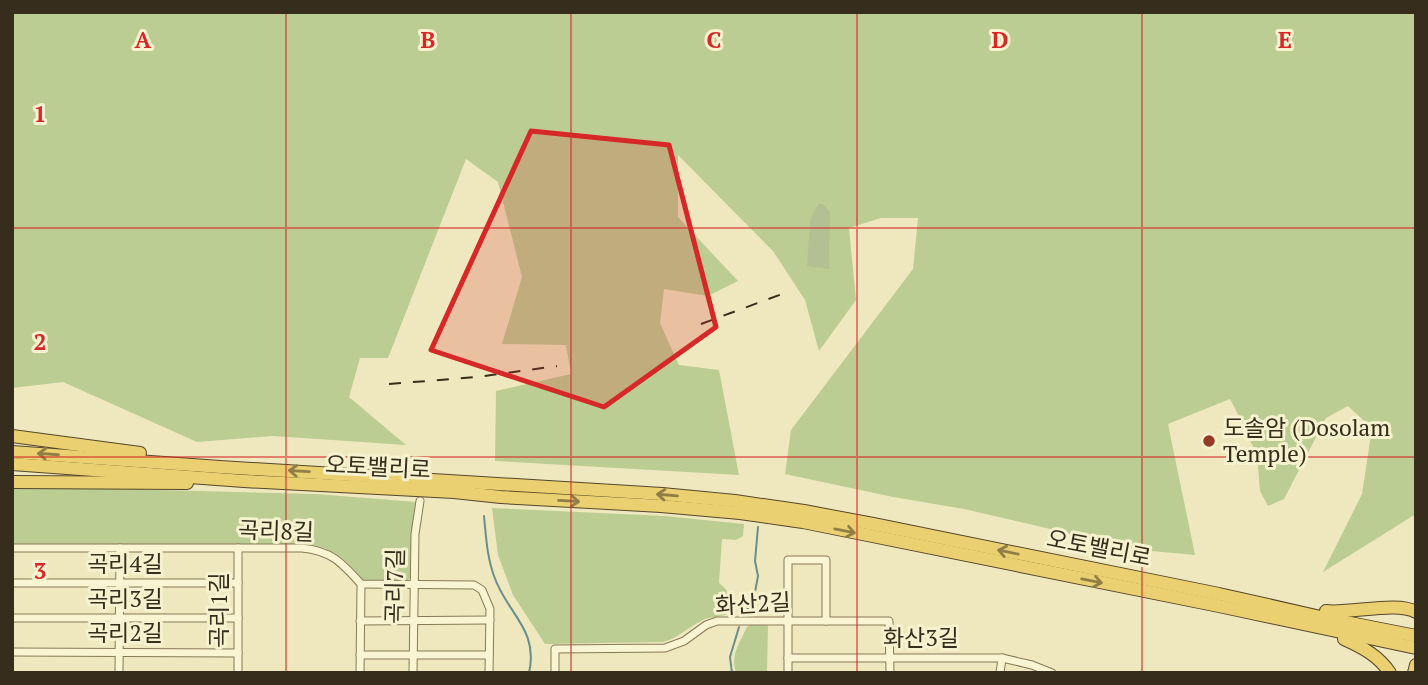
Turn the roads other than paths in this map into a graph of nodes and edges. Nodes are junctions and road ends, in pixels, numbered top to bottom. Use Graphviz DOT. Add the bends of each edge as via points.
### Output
graph roads {
  1 [pos="12,436"];
  2 [pos="12,452"];
  3 [pos="12,464"];
  4 [pos="220,467"];
  5 [pos="12,482"];
  6 [pos="261,482"];
  7 [pos="464,487"];
  8 [pos="420,501"];
  9 [pos="12,548"];
  10 [pos="120,548"];
  11 [pos="238,548"];
  12 [pos="12,583"];
  13 [pos="120,583"];
  14 [pos="238,583"];
  15 [pos="361,584"];
  16 [pos="414,584"];
  17 [pos="1277,606"];
  18 [pos="1254,607"];
  19 [pos="1416,612"];
  20 [pos="12,618"];
  21 [pos="120,618"];
  22 [pos="238,618"];
  23 [pos="414,620"];
  24 [pos="490,620"];
  25 [pos="360,621"];
  26 [pos="788,621"];
  27 [pos="826,621"];
  28 [pos="1304,625"];
  29 [pos="1412,641"];
  30 [pos="12,652"];
  31 [pos="119,652"];
  32 [pos="238,653"];
  33 [pos="360,655"];
  34 [pos="414,655"];
  35 [pos="489,655"];
  36 [pos="890,657"];
  37 [pos="788,658"];
  38 [pos="1002,658"];
  39 [pos="1416,665"];
  40 [pos="119,673"];
  41 [pos="238,673"];
  42 [pos="360,673"];
  43 [pos="413,673"];
  44 [pos="489,673"];
  45 [pos="555,673"];
  46 [pos="788,673"];
  47 [pos="890,673"];
  48 [pos="1000,673"];
  49 [pos="1052,673"];
  50 [pos="1390,673"];
  51 [pos="1414,673"];
  1 -- 4 [label="highway"];
  4 -- 2 [label="highway, 오토밸리로, one-way"];
  3 -- 6 [label="highway, 오토밸리로"];
  7 -- 4 [label="highway, 오토밸리로, one-way"];
  5 -- 6 [label="highway"];
  6 -- 7 [label="highway, 오토밸리로"];
  7 -- 18 [label="highway, 오토밸리로" via="662,494 776,512 815,513"];
  8 -- 16 [label="street, 곡리7길"];
  9 -- 10 [label="street, 곡리8길"];
  10 -- 11 [label="street, 곡리8길"];
  10 -- 13 [label="street"];
  11 -- 14 [label="street, 곡리1길"];
  11 -- 15 [label="street, 곡리8길" via="302,548 327,553"];
  12 -- 13 [label="street, 곡리4길"];
  13 -- 14 [label="street, 곡리4길"];
  13 -- 21 [label="street"];
  14 -- 22 [label="street, 곡리1길"];
  15 -- 16 [label="street"];
  15 -- 25 [label="street"];
  16 -- 23 [label="street, 곡리7길"];
  16 -- 24 [label="street" via="477,586 489,606"];
  17 -- 18 [label="highway, 오토밸리로"];
  17 -- 19 [label="highway" via="1339,612 1404,607"];
  17 -- 29 [label="highway, 오토밸리로"];
  18 -- 28 [label="highway, 오토밸리로"];
  20 -- 21 [label="street, 곡리3길"];
  21 -- 22 [label="street, 곡리3길"];
  21 -- 31 [label="street"];
  22 -- 32 [label="street, 곡리1길"];
  23 -- 24 [label="street"];
  23 -- 25 [label="street"];
  23 -- 34 [label="street, 곡리7길"];
  24 -- 35 [label="street"];
  25 -- 33 [label="street"];
  26 -- 27 [label="street, 화산2길"];
  26 -- 27 [label="street" via="788,560 826,560"];
  26 -- 37 [label="street"];
  26 -- 45 [label="street, 화산2길" via="712,622 665,648 555,649"];
  27 -- 36 [label="street, 화산2길" via="889,621"];
  28 -- 29 [label="highway, 오토밸리로"];
  28 -- 50 [label="highway" via="1362,647"];
  30 -- 31 [label="street, 곡리2길"];
  31 -- 32 [label="street, 곡리2길"];
  31 -- 40 [label="street"];
  32 -- 41 [label="street, 곡리1길"];
  33 -- 34 [label="street"];
  33 -- 42 [label="street"];
  34 -- 35 [label="street"];
  34 -- 43 [label="street, 곡리7길"];
  35 -- 44 [label="street"];
  36 -- 37 [label="street, 화산3길"];
  36 -- 38 [label="street, 화산3길"];
  36 -- 47 [label="street, 화산2길"];
  37 -- 46 [label="street"];
  38 -- 48 [label="street"];
  38 -- 49 [label="street, 화산3길"];
  39 -- 51 [label="highway"];
}
